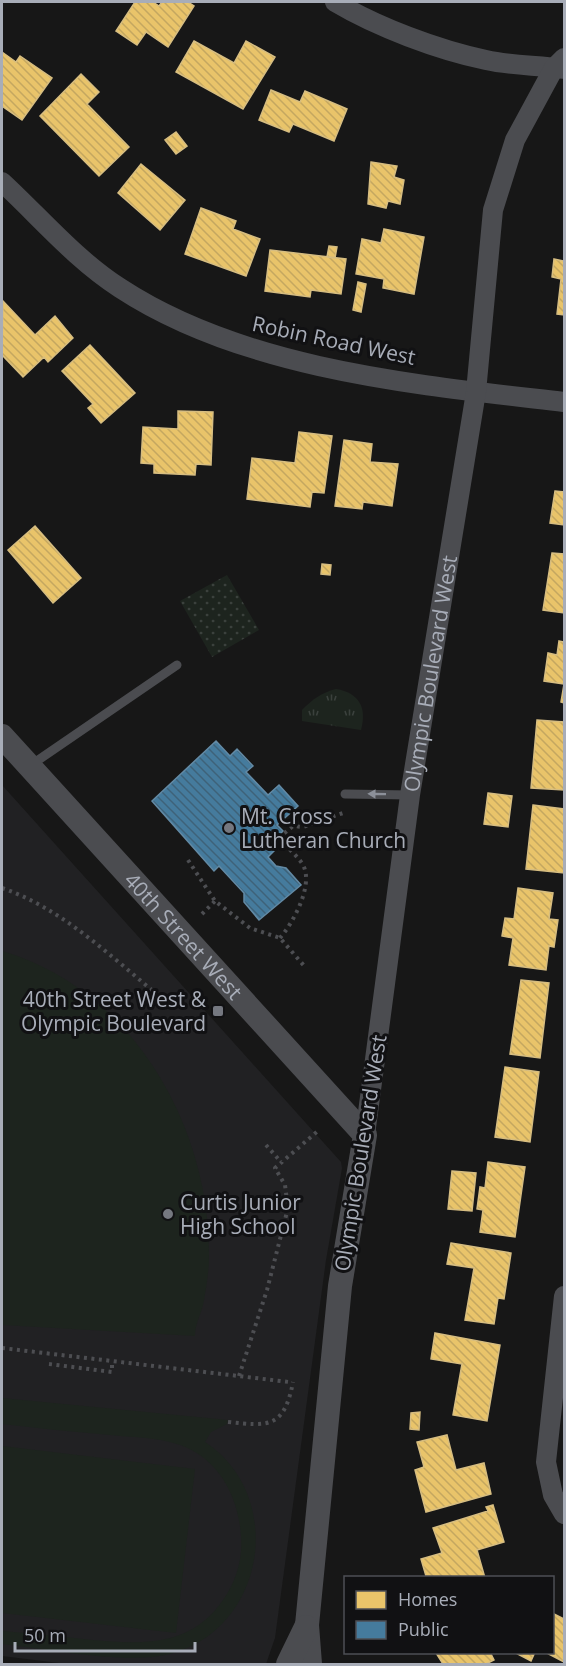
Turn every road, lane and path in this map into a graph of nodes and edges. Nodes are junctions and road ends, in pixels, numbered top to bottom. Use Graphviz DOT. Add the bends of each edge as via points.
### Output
graph roads {
  1 [pos="335,2"];
  2 [pos="561,65"];
  3 [pos="2,182"];
  4 [pos="476,392"];
  5 [pos="564,402"];
  6 [pos="177,665"];
  7 [pos="2,736"];
  8 [pos="29,766"];
  9 [pos="345,794"];
  10 [pos="410,795"];
  11 [pos="347,812"];
  12 [pos="188,860"];
  13 [pos="2,888"];
  14 [pos="215,901"];
  15 [pos="202,914"];
  16 [pos="280,938"];
  17 [pos="306,968"];
  18 [pos="153,991"];
  19 [pos="319,1130"];
  20 [pos="365,1135"];
  21 [pos="266,1145"];
  22 [pos="280,1162"];
  23 [pos="564,1296"];
  24 [pos="2,1348"];
  25 [pos="112,1361"];
  26 [pos="49,1364"];
  27 [pos="239,1376"];
  28 [pos="228,1422"];
  29 [pos="564,1514"];
  30 [pos="307,1625"];
  31 [pos="288,1665"];
  32 [pos="310,1665"];
  1 -- 2 [label="street" via="446,50 487,61"];
  2 -- 4 [label="street, Olympic Boulevard West" via="515,140 494,210"];
  3 -- 4 [label="street, Robin Road West" via="85,261 120,288 209,333 274,356"];
  4 -- 5 [label="street, Robin Road West"];
  4 -- 10 [label="street, Olympic Boulevard West"];
  6 -- 8 [label="lane"];
  7 -- 8 [label="street, 40th Street West"];
  8 -- 20 [label="street, 40th Street West"];
  10 -- 9 [label="lane, one-way"];
  10 -- 20 [label="street, Olympic Boulevard West"];
  11 -- 16 [label="path" via="303,828 293,826 282,835 284,844 304,866 305,892 290,927"];
  12 -- 14 [label="path"];
  13 -- 18 [label="path" via="24,895 88,936"];
  14 -- 15 [label="path"];
  14 -- 16 [label="path" via="250,928"];
  16 -- 17 [label="path"];
  19 -- 22 [label="path"];
  20 -- 30 [label="street, Olympic Boulevard West" via="340,1286"];
  21 -- 22 [label="path"];
  22 -- 27 [label="path" via="275,1170 285,1185 288,1201 284,1234"];
  23 -- 29 [label="street" via="546,1462 553,1495"];
  24 -- 25 [label="path"];
  25 -- 26 [label="path" via="112,1372"];
  25 -- 27 [label="path"];
  27 -- 28 [label="path" via="291,1382 288,1402 274,1421 260,1425"];
  30 -- 31 [label="street, Olympic Boulevard West"];
  30 -- 32 [label="street, Olympic Boulevard West"];
}
